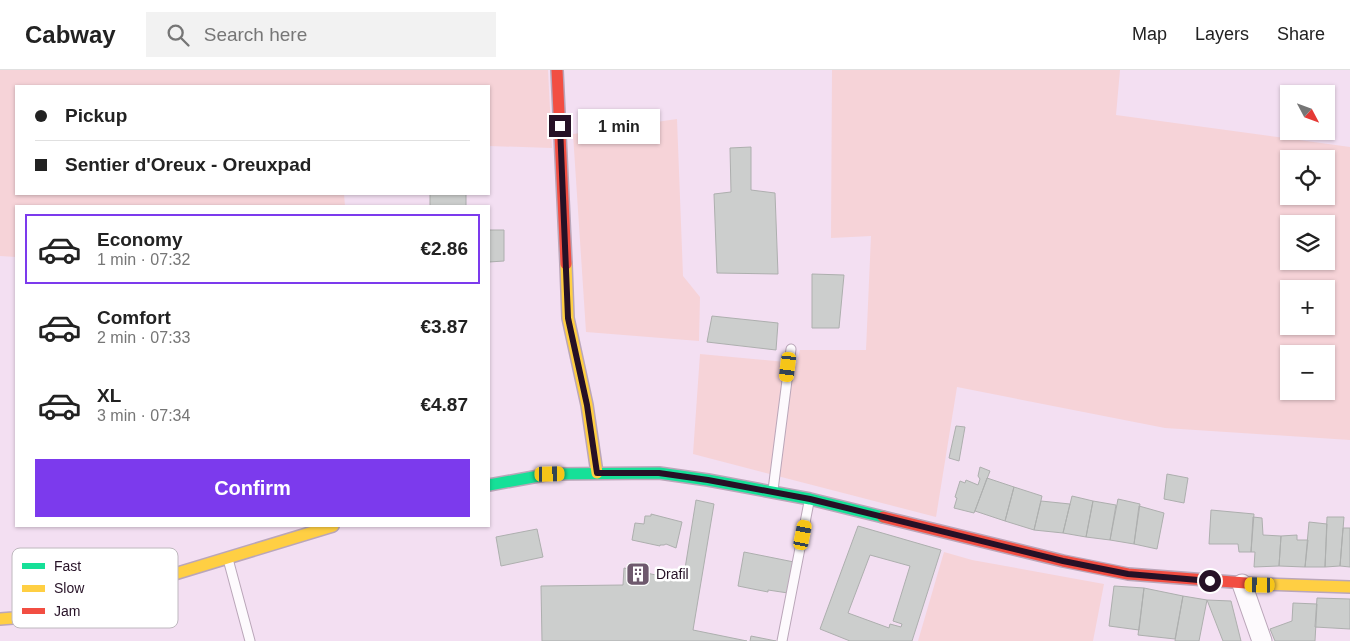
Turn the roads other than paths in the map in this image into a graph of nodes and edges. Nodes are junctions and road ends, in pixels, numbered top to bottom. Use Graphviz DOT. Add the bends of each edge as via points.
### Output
graph roads {
  1 [pos="557,70"];
  2 [pos="790,349"];
  3 [pos="597,473"];
  4 [pos="490,485"];
  5 [pos="773,492"];
  6 [pos="810,499"];
  7 [pos="330,527"];
  8 [pos="228,558"];
  9 [pos="178,573"];
  10 [pos="1242,584"];
  11 [pos="1350,587"];
  12 [pos="250,641"];
  13 [pos="782,641"];
  14 [pos="1262,641"];
  1 -- 3 [label="street" via="568,318 587,405"];
  2 -- 5 [label="lane"];
  3 -- 4 [label="street" via="550,474"];
  3 -- 5 [label="street" via="659,473"];
  5 -- 6 [label="street"];
  6 -- 10 [label="street" via="1128,574"];
  6 -- 13 [label="lane"];
  7 -- 8 [label="street"];
  8 -- 9 [label="street"];
  8 -- 12 [label="lane"];
  10 -- 11 [label="street"];
  10 -- 14 [label="street"];
}
